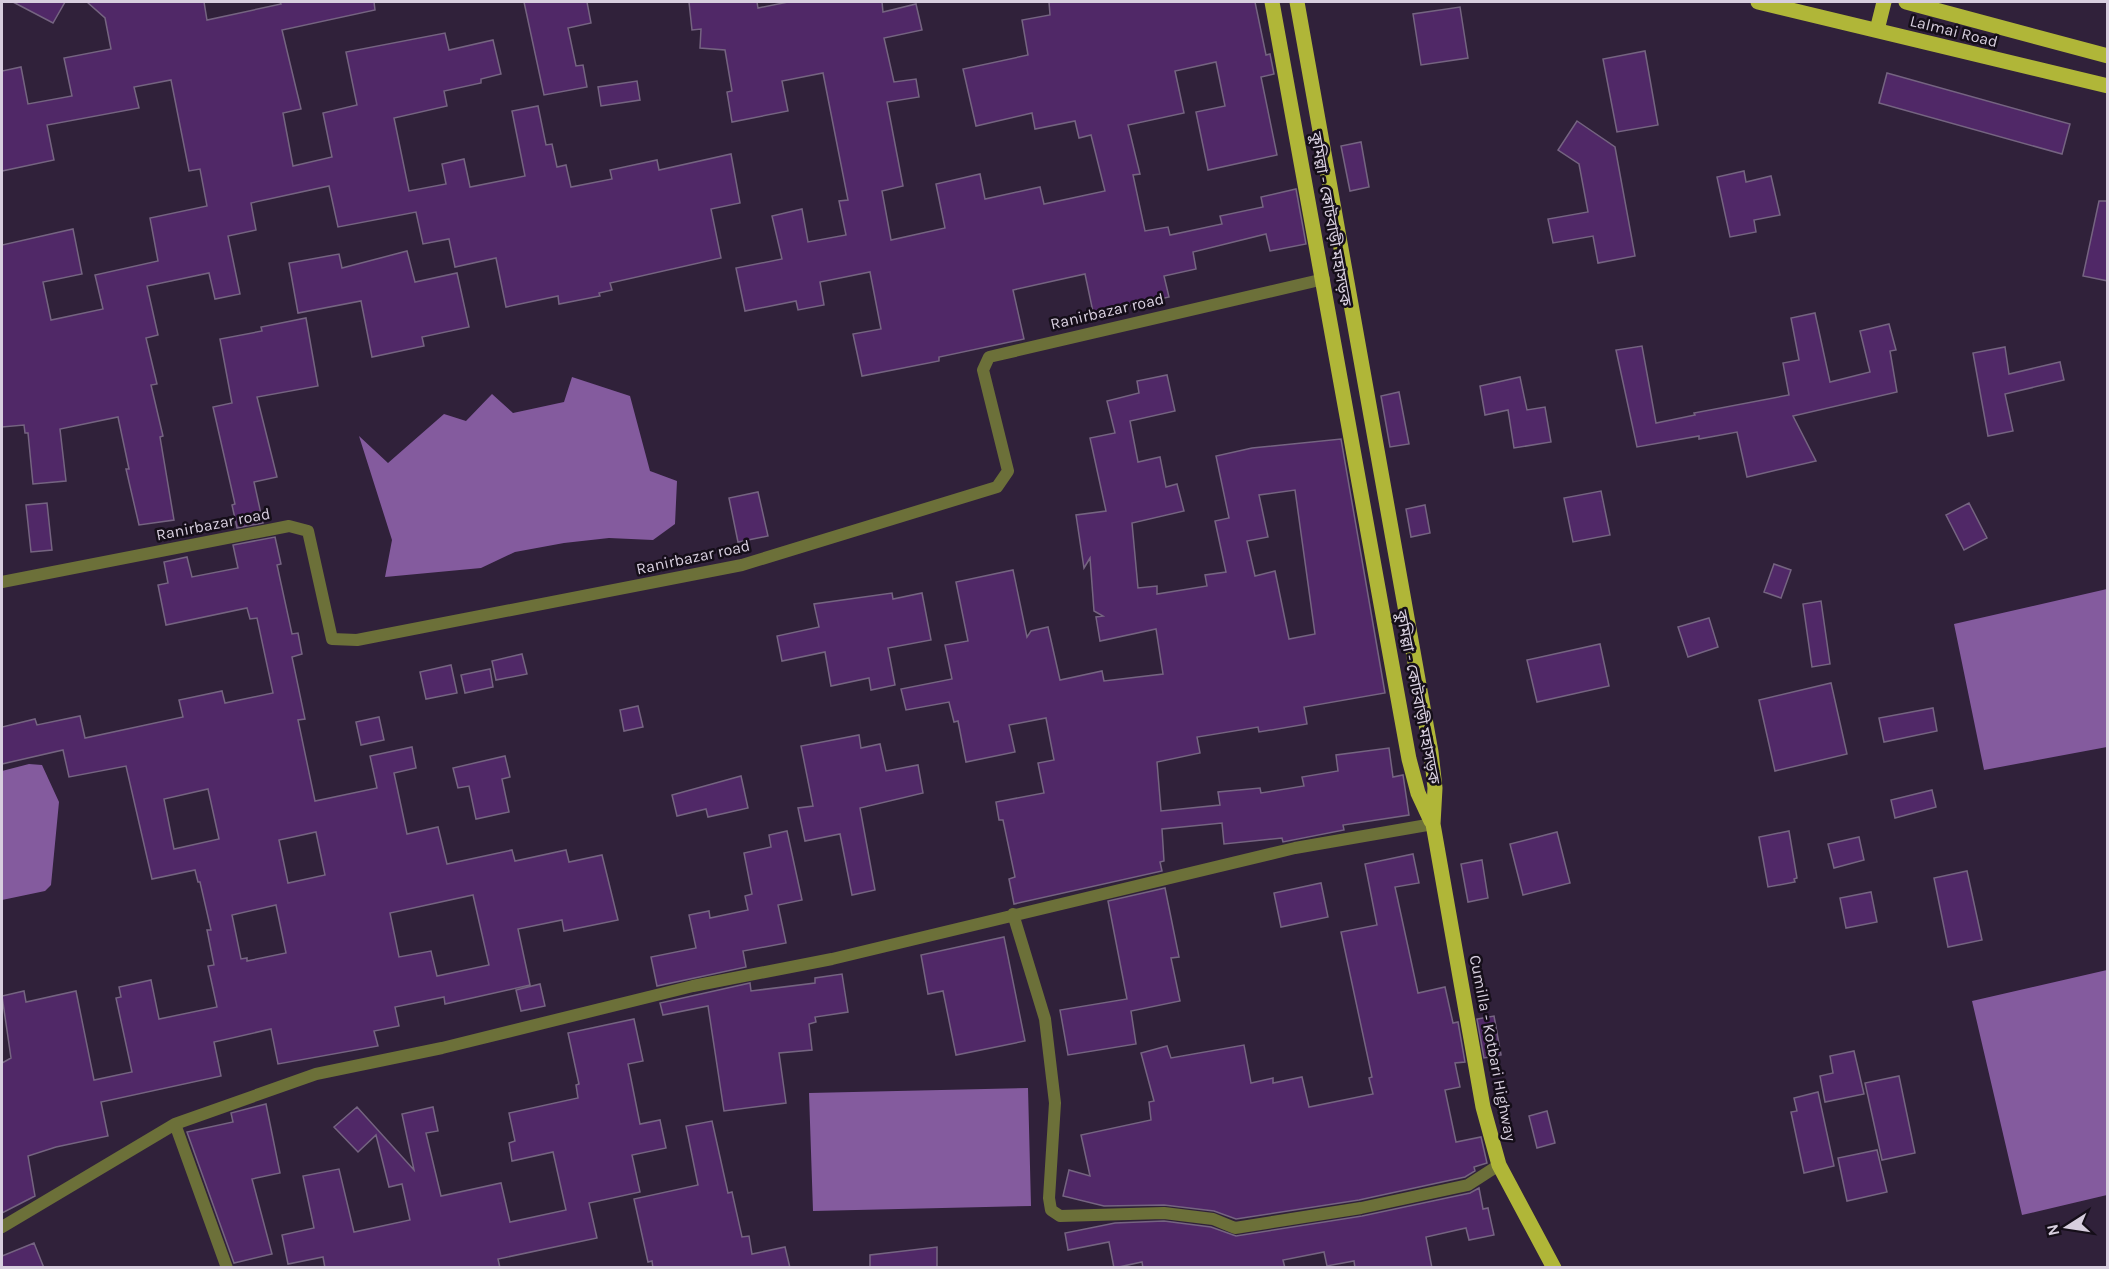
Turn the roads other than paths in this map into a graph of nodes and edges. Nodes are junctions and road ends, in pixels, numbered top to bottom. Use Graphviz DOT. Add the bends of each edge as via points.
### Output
graph roads {
  1 [pos="1272,2"];
  2 [pos="1298,2"];
  3 [pos="1758,2"];
  4 [pos="1884,2"];
  5 [pos="1906,2"];
  6 [pos="1876,30"];
  7 [pos="2108,56"];
  8 [pos="2108,86"];
  9 [pos="1324,279"];
  10 [pos="1355,321"];
  11 [pos="1331,325"];
  12 [pos="2,582"];
  13 [pos="1432,824"];
  14 [pos="1013,914"];
  15 [pos="175,1124"];
  16 [pos="1499,1165"];
  17 [pos="2,1227"];
  18 [pos="227,1268"];
  19 [pos="1554,1268"];
  1 -- 9 [label="main road, কুমিল্লা - কোটবাড়ী মহাসড়ক"];
  2 -- 10 [label="main road, কুমিল্লা - কোটবাড়ী মহাসড়ক"];
  3 -- 6 [label="main road, Lalmai Road"];
  4 -- 6 [label="main road"];
  5 -- 7 [label="main road, Lalmai Road"];
  6 -- 8 [label="main road, Lalmai Road"];
  9 -- 11 [label="main road, কুমিল্লা - কোটবাড়ী মহাসড়ক"];
  9 -- 12 [label="street, Ranirbazar road" via="989,357 983,370 1008,471 997,487 742,565 357,640 332,639 308,531 289,526"];
  10 -- 11 [label="main road"];
  10 -- 13 [label="main road, কুমিল্লা - কোটবাড়ী মহাসড়ক" via="1431,752 1435,788"];
  11 -- 13 [label="main road, কুমিল্লা - কোটবাড়ী মহাসড়ক" via="1409,759"];
  13 -- 14 [label="street" via="1295,848"];
  13 -- 16 [label="main road, Cumilla - Kotbari Highway" via="1483,1107"];
  14 -- 15 [label="street" via="316,1074"];
  14 -- 16 [label="street" via="1045,1019 1055,1103 1048,1198 1050,1210 1060,1216 1164,1213 1214,1219 1234,1228 1361,1208 1468,1185"];
  15 -- 17 [label="street"];
  15 -- 18 [label="street"];
  16 -- 19 [label="main road, Cumilla - Kotbari Highway"];
}
